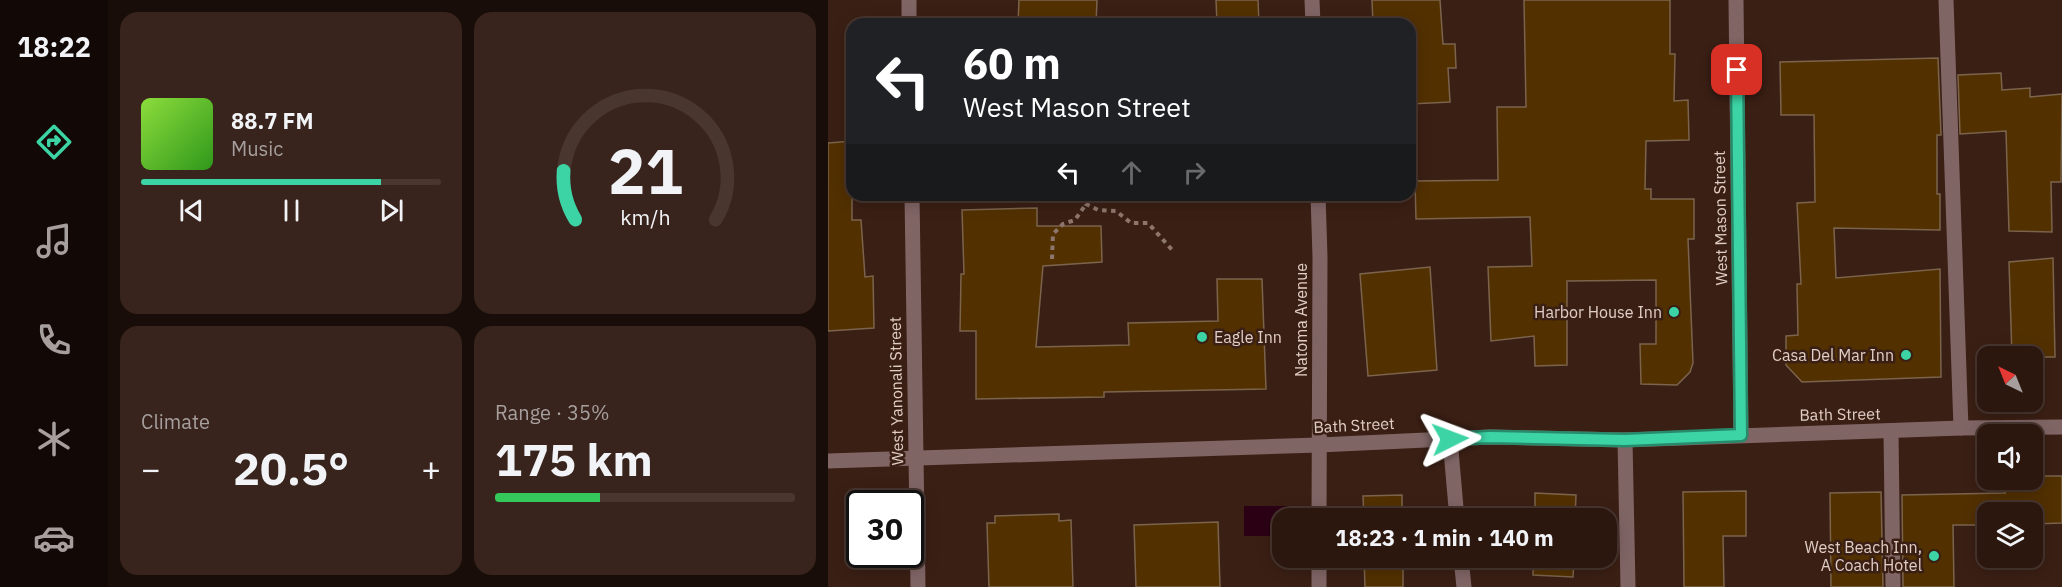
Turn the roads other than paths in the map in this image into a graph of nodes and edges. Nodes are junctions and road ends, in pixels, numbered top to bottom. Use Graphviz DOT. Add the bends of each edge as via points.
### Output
graph roads {
  1 [pos="909,0"];
  2 [pos="1312,0"];
  3 [pos="1736,0"];
  4 [pos="1946,0"];
  5 [pos="909,18"];
  6 [pos="1313,18"];
  7 [pos="912,201"];
  8 [pos="1318,201"];
  9 [pos="2062,427"];
  10 [pos="1961,428"];
  11 [pos="1891,431"];
  12 [pos="1741,435"];
  13 [pos="1450,439"];
  14 [pos="1625,440"];
  15 [pos="1319,445"];
  16 [pos="915,459"];
  17 [pos="828,461"];
  18 [pos="1319,508"];
  19 [pos="1456,508"];
  20 [pos="1319,568"];
  21 [pos="1462,568"];
  22 [pos="918,587"];
  23 [pos="1319,587"];
  24 [pos="1464,587"];
  25 [pos="1628,587"];
  26 [pos="1893,587"];
  1 -- 5 [label="street"];
  2 -- 6 [label="street"];
  3 -- 12 [label="street, West Mason Street"];
  4 -- 10 [label="street"];
  7 -- 16 [label="street, West Yanonali Street"];
  8 -- 15 [label="street, Natoma Avenue"];
  9 -- 10 [label="street, Bath Street"];
  10 -- 11 [label="street, Bath Street"];
  11 -- 12 [label="street, Bath Street"];
  11 -- 26 [label="street"];
  12 -- 14 [label="street, Bath Street"];
  13 -- 14 [label="street, Bath Street"];
  13 -- 15 [label="street, Bath Street"];
  13 -- 19 [label="street"];
  14 -- 25 [label="street"];
  15 -- 16 [label="street, Bath Street"];
  15 -- 18 [label="street, Natoma Avenue"];
  16 -- 17 [label="street, Bath Street"];
  16 -- 22 [label="street, West Yanonali Street"];
  20 -- 23 [label="street"];
  21 -- 24 [label="street"];
}
